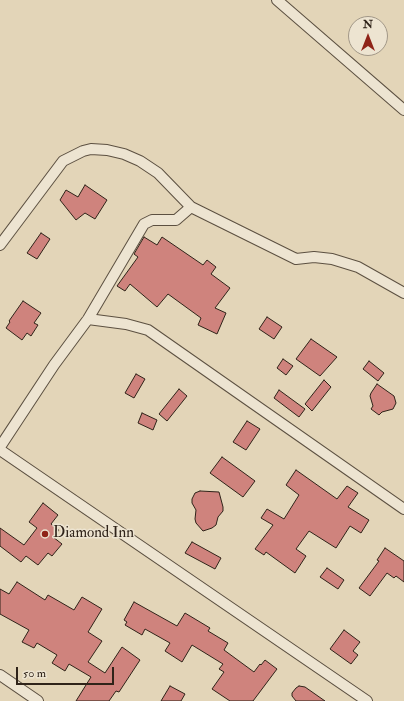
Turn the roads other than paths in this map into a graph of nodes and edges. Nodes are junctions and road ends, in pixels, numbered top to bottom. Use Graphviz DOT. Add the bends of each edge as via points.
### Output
graph roads {
  1 [pos="277,0"];
  2 [pos="404,110"];
  3 [pos="191,207"];
  4 [pos="0,245"];
  5 [pos="404,293"];
  6 [pos="88,319"];
  7 [pos="0,447"];
  8 [pos="0,450"];
  9 [pos="404,509"];
  10 [pos="0,675"];
  11 [pos="38,701"];
  12 [pos="367,701"];
  1 -- 2 [label="street"];
  3 -- 4 [label="street" via="158,173 140,161 116,151 84,151 63,161"];
  3 -- 5 [label="street" via="296,259 332,258 358,267"];
  3 -- 6 [label="street" via="176,220 152,220 144,224"];
  6 -- 7 [label="street"];
  6 -- 9 [label="street" via="148,330"];
  8 -- 12 [label="street"];
  10 -- 11 [label="street"];
}
